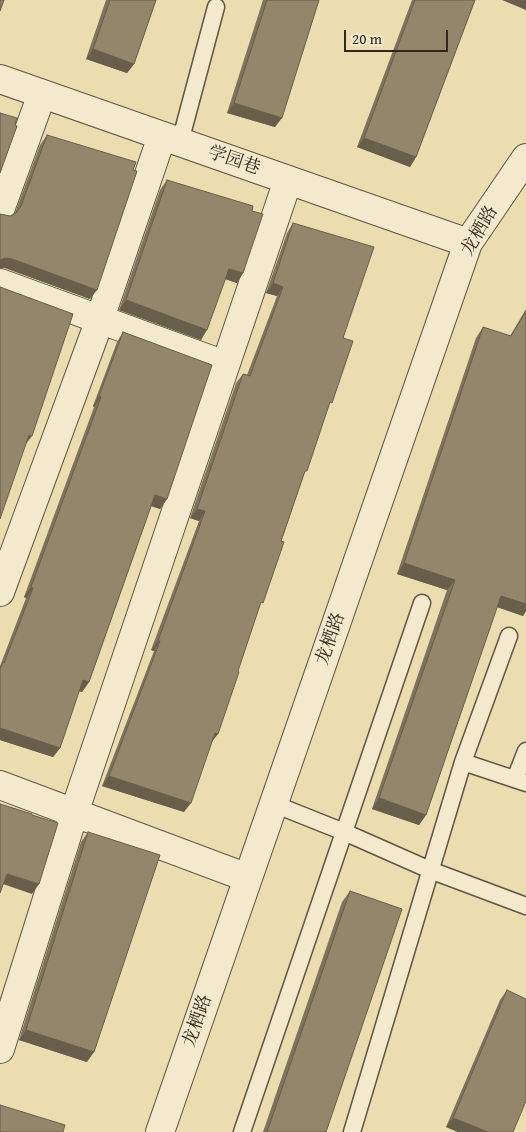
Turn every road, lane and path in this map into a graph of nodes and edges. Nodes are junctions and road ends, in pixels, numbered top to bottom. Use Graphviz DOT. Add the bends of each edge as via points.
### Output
graph roads {
  1 [pos="216,7"];
  2 [pos="0,79"];
  3 [pos="42,94"];
  4 [pos="171,140"];
  5 [pos="526,158"];
  6 [pos="288,180"];
  7 [pos="0,210"];
  8 [pos="468,243"];
  9 [pos="0,283"];
  10 [pos="99,320"];
  11 [pos="225,365"];
  12 [pos="0,592"];
  13 [pos="422,603"];
  14 [pos="509,636"];
  15 [pos="526,751"];
  16 [pos="463,762"];
  17 [pos="521,781"];
  18 [pos="0,786"];
  19 [pos="274,804"];
  20 [pos="74,813"];
  21 [pos="344,832"];
  22 [pos="430,870"];
  23 [pos="248,878"];
  24 [pos="526,906"];
  25 [pos="0,1049"];
  26 [pos="160,1132"];
  27 [pos="242,1132"];
  28 [pos="352,1132"];
  1 -- 4 [label="lane"];
  2 -- 3 [label="street, 学园巷"];
  3 -- 4 [label="street, 学园巷"];
  3 -- 7 [label="street"];
  4 -- 6 [label="street, 学园巷"];
  4 -- 10 [label="street"];
  5 -- 8 [label="street, 龙栖路"];
  6 -- 8 [label="street, 学园巷"];
  6 -- 11 [label="street"];
  8 -- 19 [label="street, 龙栖路"];
  9 -- 10 [label="street"];
  10 -- 11 [label="street"];
  10 -- 12 [label="street"];
  11 -- 20 [label="street"];
  13 -- 21 [label="lane"];
  14 -- 16 [label="lane"];
  15 -- 17 [label="lane"];
  16 -- 17 [label="lane"];
  16 -- 22 [label="lane"];
  18 -- 20 [label="street"];
  19 -- 21 [label="lane"];
  19 -- 23 [label="street, 龙栖路"];
  20 -- 23 [label="street"];
  20 -- 25 [label="street"];
  21 -- 22 [label="lane"];
  21 -- 27 [label="lane"];
  22 -- 24 [label="lane"];
  22 -- 28 [label="lane"];
  23 -- 26 [label="street, 龙栖路"];
}
